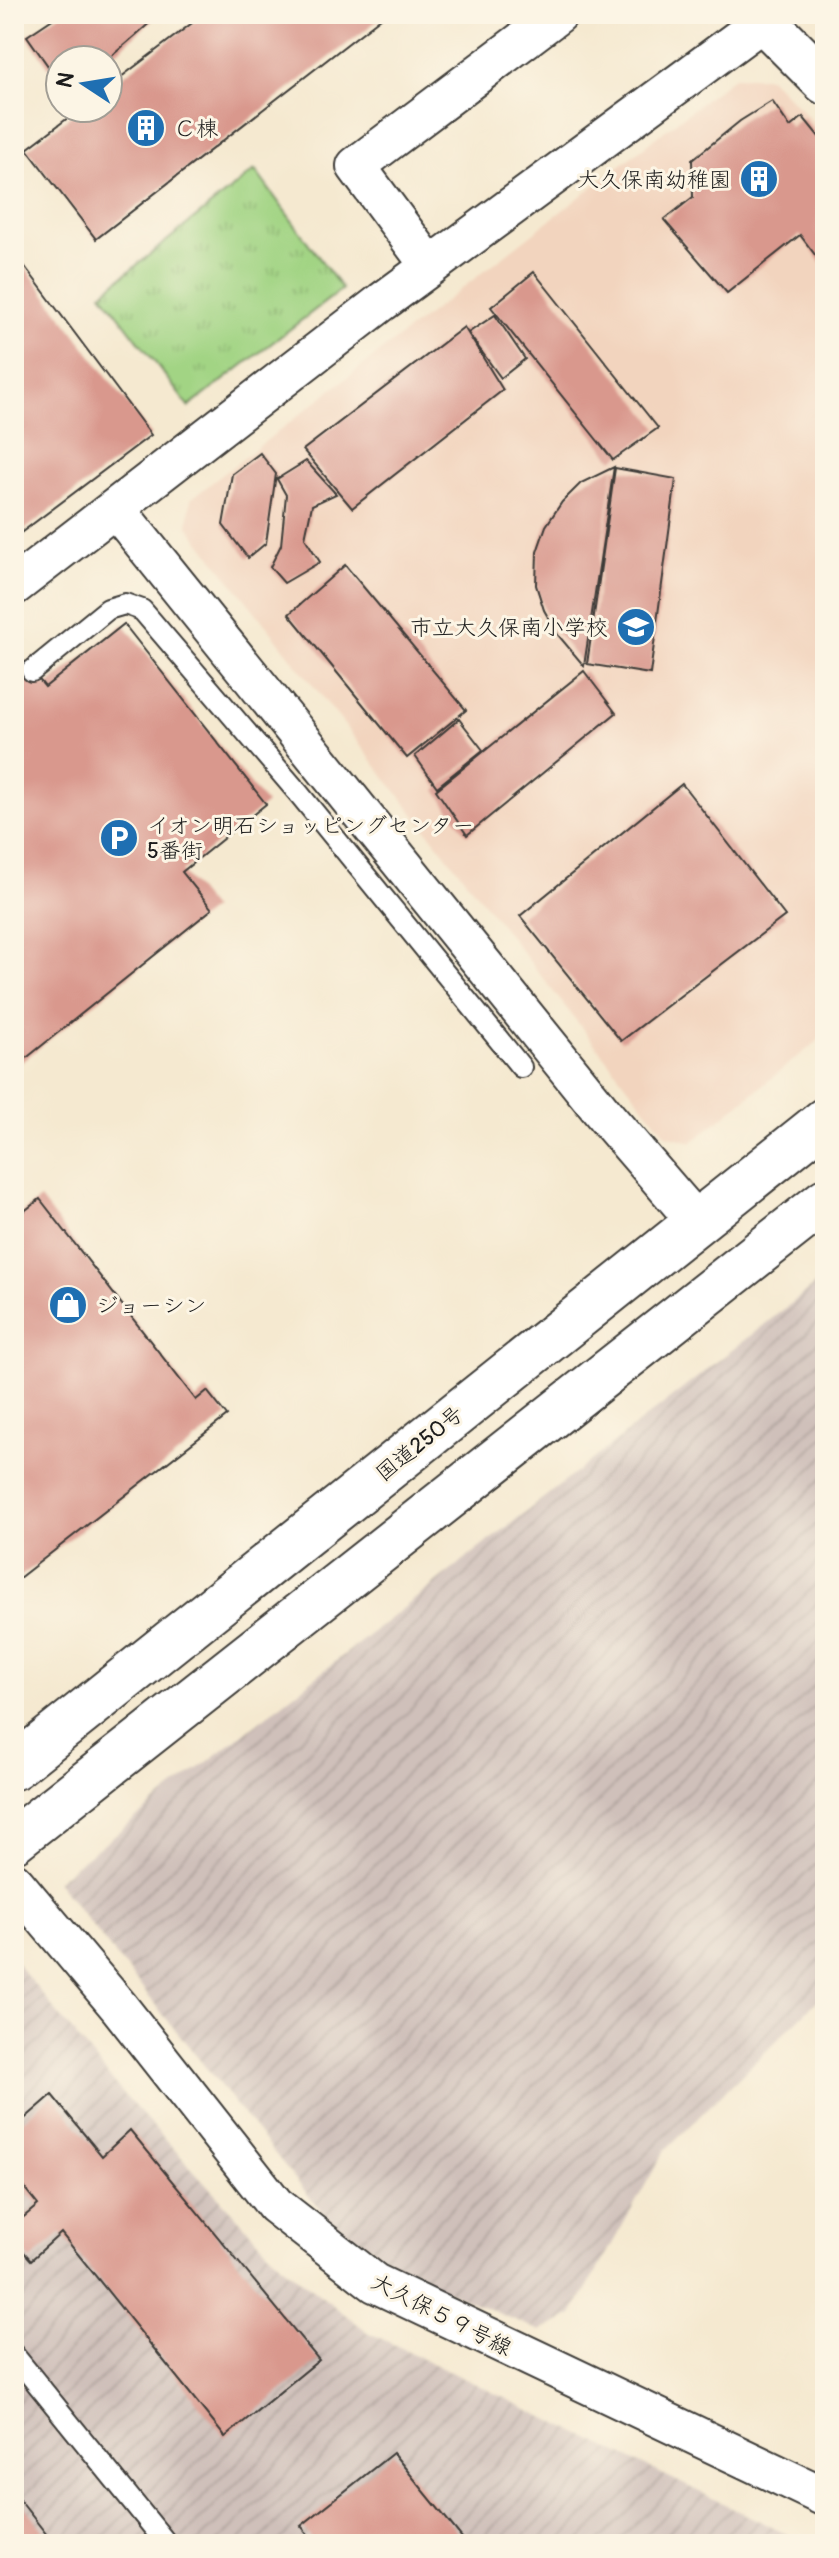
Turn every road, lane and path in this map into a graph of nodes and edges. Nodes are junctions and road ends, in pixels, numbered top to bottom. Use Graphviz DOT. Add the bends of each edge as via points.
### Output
graph roads {
  1 [pos="558,14"];
  2 [pos="764,17"];
  3 [pos="825,82"];
  4 [pos="430,266"];
  5 [pos="115,508"];
  6 [pos="14,586"];
  7 [pos="32,671"];
  8 [pos="521,1067"];
  9 [pos="825,1120"];
  10 [pos="825,1201"];
  11 [pos="696,1221"];
  12 [pos="14,1767"];
  13 [pos="14,1840"];
  14 [pos="14,1882"];
  15 [pos="14,2355"];
  16 [pos="825,2497"];
  17 [pos="167,2544"];
  1 -- 4 [label="street" via="356,166"];
  2 -- 3 [label="main road"];
  2 -- 4 [label="street"];
  4 -- 5 [label="street"];
  5 -- 6 [label="street"];
  5 -- 11 [label="street"];
  7 -- 8 [label="lane" via="108,609 125,604 142,610"];
  9 -- 11 [label="main road, 国道250号"];
  10 -- 13 [label="main road"];
  11 -- 12 [label="main road, 国道250号"];
  14 -- 16 [label="street, 大久保５９号線" via="275,2205 375,2283"];
  15 -- 17 [label="lane"];
}
